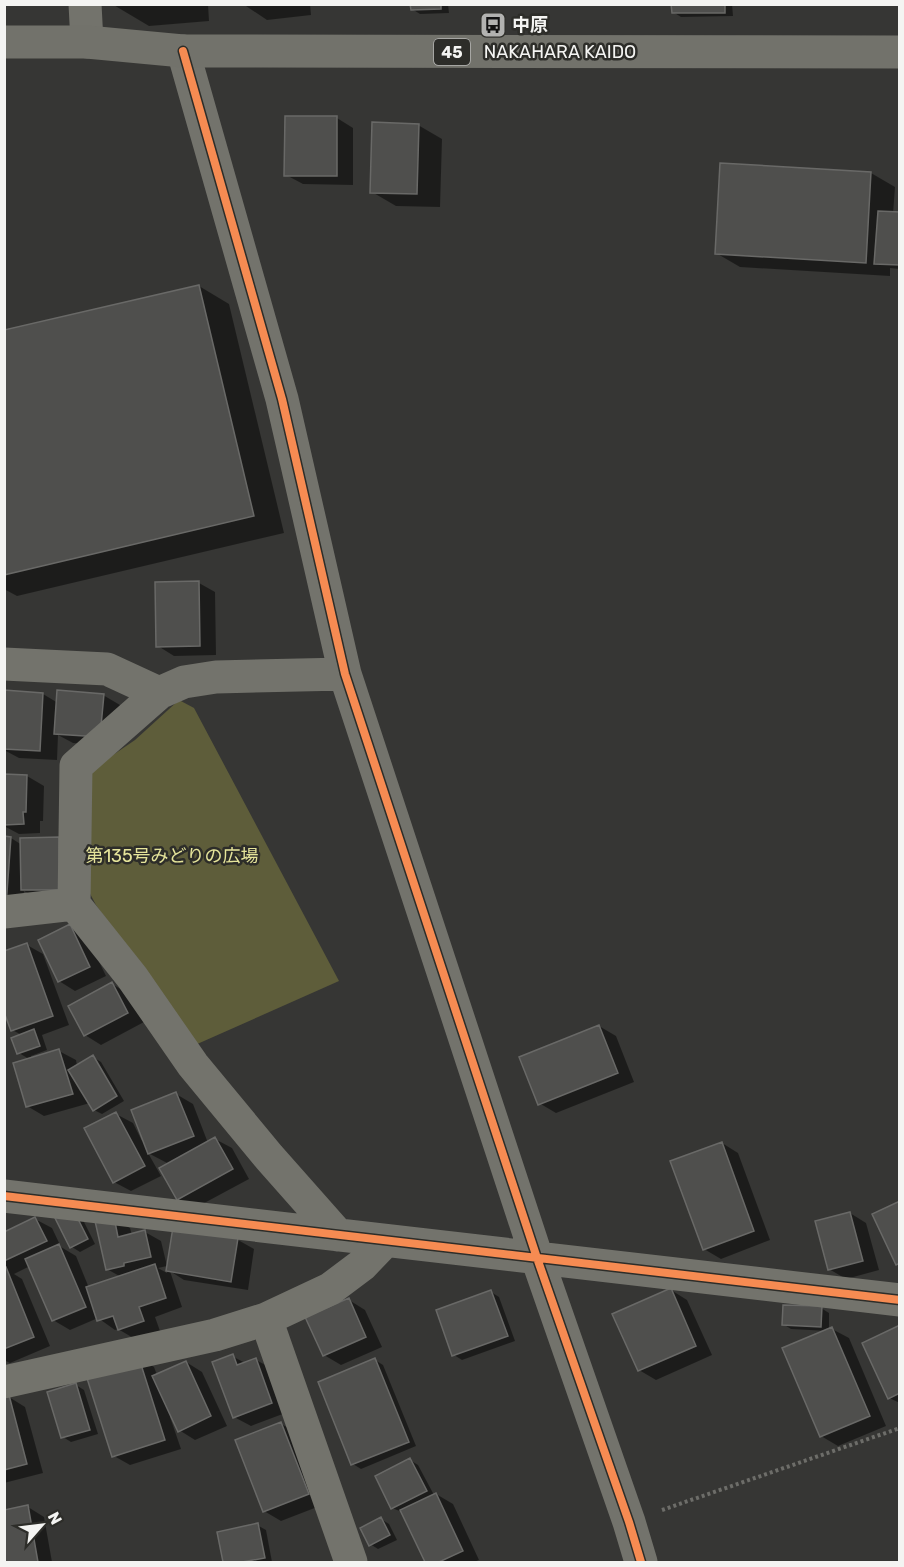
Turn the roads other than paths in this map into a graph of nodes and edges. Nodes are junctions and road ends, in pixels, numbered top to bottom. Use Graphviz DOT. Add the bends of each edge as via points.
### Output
graph roads {
  1 [pos="85,4"];
  2 [pos="4,42"];
  3 [pos="87,42"];
  4 [pos="183,51"];
  5 [pos="900,52"];
  6 [pos="4,664"];
  7 [pos="345,674"];
  8 [pos="159,693"];
  9 [pos="74,903"];
  10 [pos="4,912"];
  11 [pos="4,1196"];
  12 [pos="338,1235"];
  13 [pos="385,1241"];
  14 [pos="537,1258"];
  15 [pos="900,1300"];
  16 [pos="266,1319"];
  17 [pos="4,1382"];
  18 [pos="351,1563"];
  19 [pos="641,1563"];
  1 -- 3 [label="street"];
  2 -- 3 [label="main road, NAKAHARA KAIDO / 45"];
  3 -- 4 [label="main road, NAKAHARA KAIDO / 45"];
  4 -- 5 [label="main road, NAKAHARA KAIDO / 45"];
  4 -- 7 [label="street" via="282,399"];
  6 -- 8 [label="street" via="107,669"];
  7 -- 8 [label="street" via="216,677 184,682"];
  7 -- 14 [label="street"];
  8 -- 9 [label="street" via="76,766"];
  9 -- 10 [label="street"];
  9 -- 12 [label="street" via="193,1065"];
  11 -- 12 [label="street"];
  12 -- 13 [label="street"];
  13 -- 14 [label="street"];
  13 -- 16 [label="street" via="330,1289"];
  14 -- 15 [label="street"];
  14 -- 19 [label="street"];
  16 -- 17 [label="street" via="215,1335"];
  16 -- 18 [label="street"];
}
